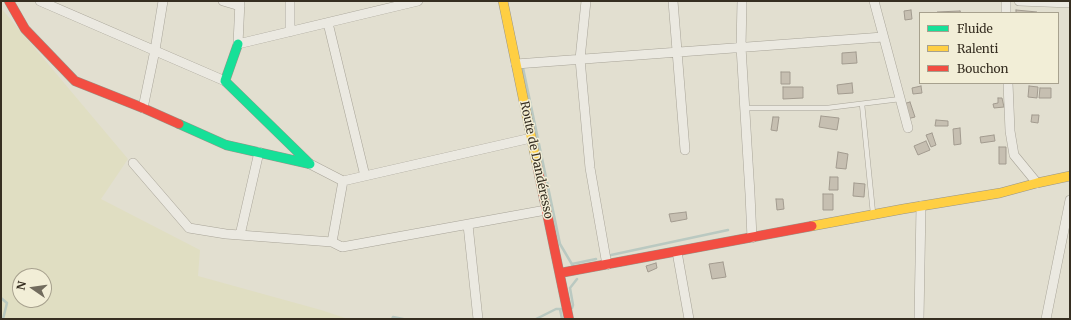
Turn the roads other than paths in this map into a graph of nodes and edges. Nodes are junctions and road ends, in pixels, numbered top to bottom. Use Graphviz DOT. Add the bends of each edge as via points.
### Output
graph roads {
  1 [pos="9,1"];
  2 [pos="40,1"];
  3 [pos="162,1"];
  4 [pos="223,1"];
  5 [pos="290,1"];
  6 [pos="418,1"];
  7 [pos="503,1"];
  8 [pos="586,1"];
  9 [pos="673,1"];
  10 [pos="742,1"];
  11 [pos="874,1"];
  12 [pos="1006,1"];
  13 [pos="1019,1"];
  14 [pos="1070,3"];
  15 [pos="240,4"];
  16 [pos="1006,12"];
  17 [pos="328,23"];
  18 [pos="290,32"];
  19 [pos="883,37"];
  20 [pos="238,44"];
  21 [pos="741,47"];
  22 [pos="155,50"];
  23 [pos="677,52"];
  24 [pos="580,59"];
  25 [pos="516,64"];
  26 [pos="225,81"];
  27 [pos="1008,84"];
  28 [pos="900,99"];
  29 [pos="862,104"];
  30 [pos="142,108"];
  31 [pos="745,108"];
  32 [pos="908,128"];
  33 [pos="531,138"];
  34 [pos="686,150"];
  35 [pos="259,152"];
  36 [pos="133,163"];
  37 [pos="310,164"];
  38 [pos="365,176"];
  39 [pos="1070,176"];
  40 [pos="343,181"];
  41 [pos="1037,183"];
  42 [pos="1070,200"];
  43 [pos="921,206"];
  44 [pos="546,210"];
  45 [pos="873,215"];
  46 [pos="468,224"];
  47 [pos="240,235"];
  48 [pos="752,238"];
  49 [pos="332,242"];
  50 [pos="677,252"];
  51 [pos="607,265"];
  52 [pos="560,273"];
  53 [pos="478,319"];
  54 [pos="569,319"];
  55 [pos="689,319"];
  56 [pos="919,319"];
  57 [pos="1046,319"];
  1 -- 30 [label="street" via="25,29 75,81"];
  2 -- 22 [label="street"];
  3 -- 22 [label="street"];
  4 -- 15 [label="street"];
  5 -- 18 [label="street"];
  6 -- 17 [label="street"];
  7 -- 25 [label="street, Route de Dandéresso"];
  8 -- 24 [label="street"];
  9 -- 23 [label="street"];
  10 -- 21 [label="street"];
  11 -- 19 [label="street"];
  12 -- 16 [label="street"];
  13 -- 14 [label="street"];
  15 -- 20 [label="street"];
  17 -- 18 [label="street"];
  17 -- 38 [label="street"];
  18 -- 20 [label="street"];
  19 -- 21 [label="street"];
  19 -- 28 [label="street"];
  20 -- 26 [label="street"];
  21 -- 23 [label="street"];
  21 -- 31 [label="street"];
  22 -- 26 [label="street"];
  22 -- 30 [label="street"];
  23 -- 24 [label="street"];
  23 -- 34 [label="street"];
  24 -- 25 [label="street"];
  24 -- 51 [label="street" via="590,168"];
  25 -- 33 [label="street, Route de Dandéresso"];
  26 -- 37 [label="street"];
  27 -- 41 [label="street" via="1014,155"];
  28 -- 29 [label="lane"];
  28 -- 32 [label="street"];
  29 -- 31 [label="lane" via="826,108"];
  29 -- 45 [label="lane"];
  30 -- 35 [label="street" via="226,145"];
  31 -- 48 [label="street"];
  33 -- 38 [label="street"];
  33 -- 44 [label="street, Route de Dandéresso"];
  35 -- 37 [label="street"];
  35 -- 47 [label="street"];
  36 -- 47 [label="street" via="189,228"];
  37 -- 40 [label="street"];
  38 -- 40 [label="street"];
  39 -- 41 [label="street"];
  40 -- 49 [label="street"];
  41 -- 43 [label="street"];
  42 -- 57 [label="street"];
  43 -- 45 [label="street"];
  43 -- 56 [label="street"];
  44 -- 46 [label="street"];
  44 -- 52 [label="street, Route de Dandéresso"];
  45 -- 48 [label="street"];
  46 -- 49 [label="street" via="342,247"];
  46 -- 53 [label="street"];
  47 -- 49 [label="street"];
  48 -- 50 [label="street"];
  50 -- 51 [label="street"];
  50 -- 55 [label="street"];
  51 -- 52 [label="street"];
  52 -- 54 [label="street, Route de Dandéresso"];
}
